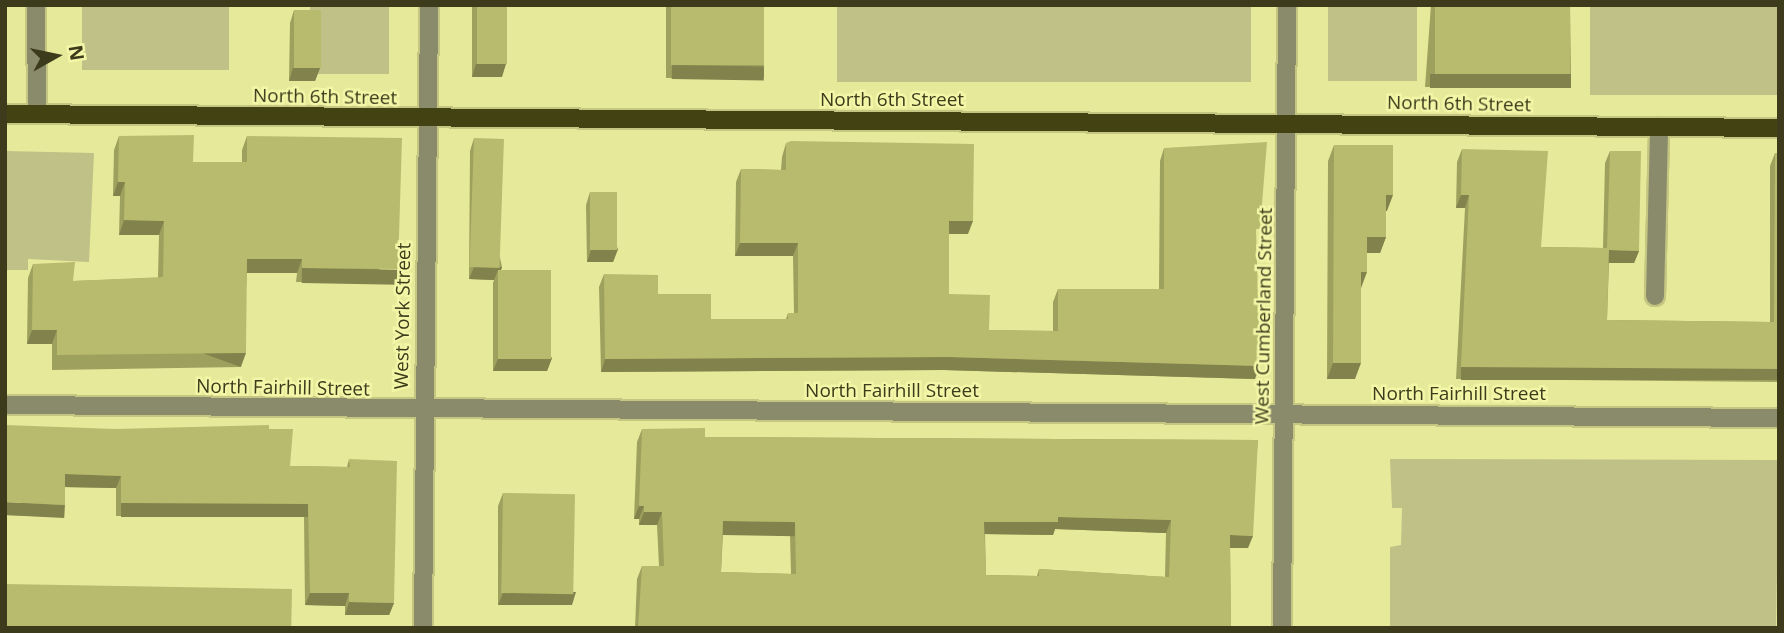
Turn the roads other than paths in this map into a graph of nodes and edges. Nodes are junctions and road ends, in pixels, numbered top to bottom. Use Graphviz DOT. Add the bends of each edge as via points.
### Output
graph roads {
  1 [pos="36,5"];
  2 [pos="429,5"];
  3 [pos="1287,5"];
  4 [pos="5,114"];
  5 [pos="37,114"];
  6 [pos="427,119"];
  7 [pos="1287,123"];
  8 [pos="1659,127"];
  9 [pos="1779,128"];
  10 [pos="1655,296"];
  11 [pos="5,405"];
  12 [pos="423,410"];
  13 [pos="1283,414"];
  14 [pos="1779,418"];
  15 [pos="423,628"];
  16 [pos="1282,628"];
  1 -- 5 [label="street"];
  2 -- 6 [label="street, West York Street"];
  3 -- 7 [label="street, West Cumberland Street"];
  4 -- 5 [label="main road, North 6th Street"];
  5 -- 6 [label="main road, North 6th Street"];
  6 -- 7 [label="main road, North 6th Street"];
  6 -- 12 [label="street, West York Street"];
  7 -- 8 [label="main road, North 6th Street"];
  7 -- 13 [label="street, West Cumberland Street"];
  8 -- 9 [label="main road, North 6th Street"];
  8 -- 10 [label="street"];
  11 -- 12 [label="street, North Fairhill Street"];
  12 -- 13 [label="street, North Fairhill Street"];
  12 -- 15 [label="street, West York Street"];
  13 -- 14 [label="street, North Fairhill Street"];
  13 -- 16 [label="street, West Cumberland Street"];
}
